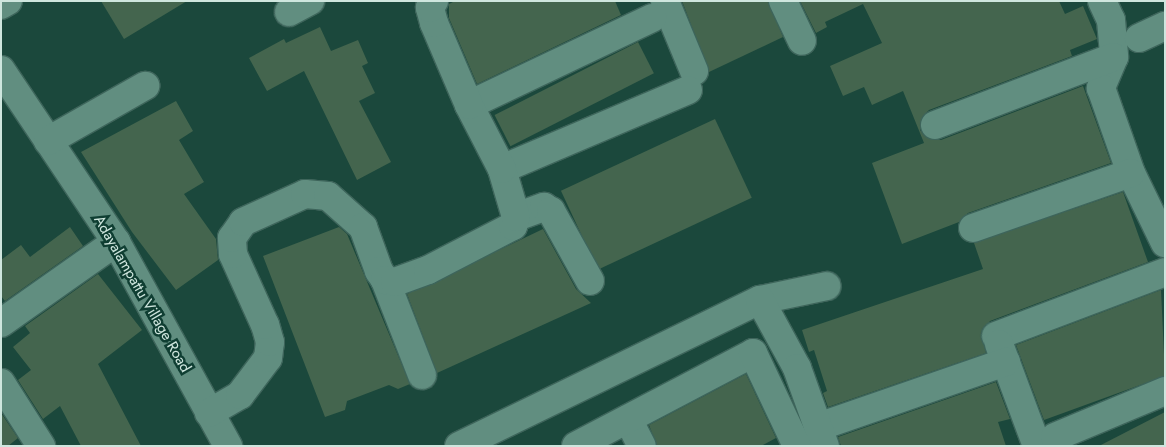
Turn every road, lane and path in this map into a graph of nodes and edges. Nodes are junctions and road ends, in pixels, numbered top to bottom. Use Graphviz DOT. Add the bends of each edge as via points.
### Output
graph roads {
  1 [pos="8,1"];
  2 [pos="434,1"];
  3 [pos="783,1"];
  4 [pos="1102,1"];
  5 [pos="1,5"];
  6 [pos="658,10"];
  7 [pos="1165,26"];
  8 [pos="1139,38"];
  9 [pos="802,41"];
  10 [pos="1114,57"];
  11 [pos="1,70"];
  12 [pos="146,86"];
  13 [pos="468,105"];
  14 [pos="935,124"];
  15 [pos="48,141"];
  16 [pos="502,169"];
  17 [pos="1132,173"];
  18 [pos="516,217"];
  19 [pos="973,228"];
  20 [pos="116,242"];
  21 [pos="1165,243"];
  22 [pos="1165,272"];
  23 [pos="385,280"];
  24 [pos="590,281"];
  25 [pos="828,286"];
  26 [pos="760,300"];
  27 [pos="1,323"];
  28 [pos="1006,362"];
  29 [pos="422,375"];
  30 [pos="1,383"];
  31 [pos="1165,390"];
  32 [pos="209,413"];
  33 [pos="628,418"];
  34 [pos="822,437"];
  35 [pos="1046,441"];
  36 [pos="791,444"];
  37 [pos="41,446"];
  38 [pos="228,446"];
  39 [pos="460,446"];
  40 [pos="576,446"];
  41 [pos="642,446"];
  1 -- 5 [label="street"];
  2 -- 13 [label="street" via="430,8 434,23"];
  3 -- 9 [label="street"];
  4 -- 10 [label="street" via="1110,20"];
  6 -- 13 [label="street"];
  6 -- 16 [label="street" via="691,80"];
  7 -- 8 [label="street"];
  10 -- 14 [label="street"];
  10 -- 17 [label="street" via="1101,88"];
  11 -- 15 [label="street, Adayalampattu Village Road"];
  12 -- 15 [label="street"];
  13 -- 16 [label="street"];
  15 -- 20 [label="street, Adayalampattu Village Road"];
  16 -- 18 [label="street"];
  17 -- 19 [label="street"];
  17 -- 21 [label="street"];
  18 -- 23 [label="street" via="514,226 428,270 395,282"];
  18 -- 24 [label="street" via="544,207 551,211"];
  20 -- 27 [label="street"];
  20 -- 32 [label="street, Adayalampattu Village Road"];
  22 -- 28 [label="street" via="993,330"];
  23 -- 29 [label="street"];
  23 -- 32 [label="street" via="363,227 328,196 305,194 243,222 232,238 233,254 266,325 270,342 268,358 240,396"];
  25 -- 26 [label="street"];
  26 -- 34 [label="street" via="798,368"];
  26 -- 39 [label="street"];
  28 -- 34 [label="street"];
  28 -- 35 [label="street"];
  30 -- 37 [label="street"];
  31 -- 35 [label="street"];
  32 -- 38 [label="street, Adayalampattu Village Road"];
  33 -- 36 [label="street" via="753,353"];
  33 -- 40 [label="street"];
  33 -- 41 [label="street"];
}
